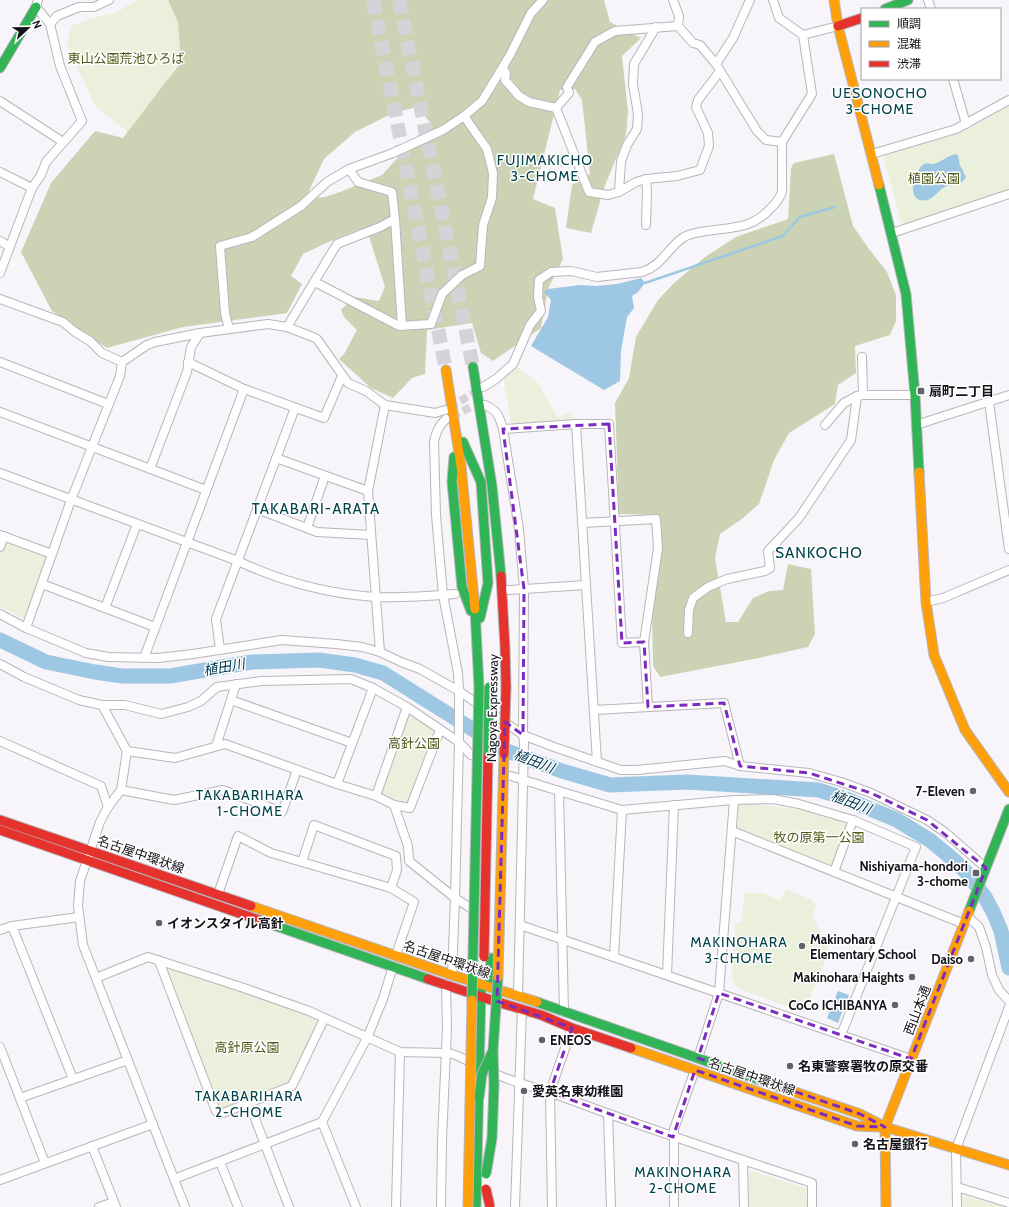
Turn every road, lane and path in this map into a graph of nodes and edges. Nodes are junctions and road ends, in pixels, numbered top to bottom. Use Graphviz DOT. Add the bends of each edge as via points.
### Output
graph roads {
  1 [pos="109,0"];
  2 [pos="543,0"];
  3 [pos="673,0"];
  4 [pos="750,0"];
  5 [pos="772,0"];
  6 [pos="834,0"];
  7 [pos="908,0"];
  8 [pos="37,4"];
  9 [pos="887,8"];
  10 [pos="861,18"];
  11 [pos="50,24"];
  12 [pos="678,26"];
  13 [pos="838,26"];
  14 [pos="656,28"];
  15 [pos="802,35"];
  16 [pos="718,67"];
  17 [pos="0,68"];
  18 [pos="503,68"];
  19 [pos="953,80"];
  20 [pos="1009,100"];
  21 [pos="0,101"];
  22 [pos="556,108"];
  23 [pos="464,116"];
  24 [pos="966,124"];
  25 [pos="63,142"];
  26 [pos="782,142"];
  27 [pos="872,154"];
  28 [pos="349,169"];
  29 [pos="0,172"];
  30 [pos="646,179"];
  31 [pos="32,188"];
  32 [pos="619,192"];
  33 [pos="1009,194"];
  34 [pos="395,219"];
  35 [pos="646,225"];
  36 [pos="892,233"];
  37 [pos="0,241"];
  38 [pos="10,246"];
  39 [pos="0,273"];
  40 [pos="315,282"];
  41 [pos="0,299"];
  42 [pos="402,326"];
  43 [pos="287,327"];
  44 [pos="229,329"];
  45 [pos="200,333"];
  46 [pos="862,357"];
  47 [pos="0,362"];
  48 [pos="122,362"];
  49 [pos="188,362"];
  50 [pos="473,367"];
  51 [pos="446,370"];
  52 [pos="342,376"];
  53 [pos="483,387"];
  54 [pos="244,389"];
  55 [pos="860,395"];
  56 [pos="915,395"];
  57 [pos="1009,395"];
  58 [pos="989,402"];
  59 [pos="108,404"];
  60 [pos="385,405"];
  61 [pos="485,405"];
  62 [pos="295,408"];
  63 [pos="445,410"];
  64 [pos="0,412"];
  65 [pos="435,413"];
  66 [pos="576,424"];
  67 [pos="825,425"];
  68 [pos="916,425"];
  69 [pos="456,427"];
  70 [pos="503,428"];
  71 [pos="92,447"];
  72 [pos="276,458"];
  73 [pos="150,469"];
  74 [pos="0,474"];
  75 [pos="325,476"];
  76 [pos="206,490"];
  77 [pos="368,491"];
  78 [pos="71,500"];
  79 [pos="257,509"];
  80 [pos="615,521"];
  81 [pos="583,523"];
  82 [pos="136,524"];
  83 [pos="307,528"];
  84 [pos="371,535"];
  85 [pos="2,536"];
  86 [pos="187,542"];
  87 [pos="0,546"];
  88 [pos="1009,549"];
  89 [pos="52,554"];
  90 [pos="238,561"];
  91 [pos="1009,570"];
  92 [pos="42,584"];
  93 [pos="586,585"];
  94 [pos="524,590"];
  95 [pos="506,593"];
  96 [pos="455,594"];
  97 [pos="442,595"];
  98 [pos="376,597"];
  99 [pos="926,602"];
  100 [pos="105,608"];
  101 [pos="0,614"];
  102 [pos="155,627"];
  103 [pos="26,628"];
  104 [pos="477,628"];
  105 [pos="688,633"];
  106 [pos="644,642"];
  107 [pos="220,650"];
  108 [pos="380,652"];
  109 [pos="479,653"];
  110 [pos="144,658"];
  111 [pos="0,664"];
  112 [pos="236,684"];
  113 [pos="498,687"];
  114 [pos="373,688"];
  115 [pos="458,691"];
  116 [pos="231,700"];
  117 [pos="102,705"];
  118 [pos="407,707"];
  119 [pos="648,707"];
  120 [pos="594,710"];
  121 [pos="440,730"];
  122 [pos="459,738"];
  123 [pos="524,739"];
  124 [pos="0,741"];
  125 [pos="352,743"];
  126 [pos="216,746"];
  127 [pos="127,751"];
  128 [pos="471,755"];
  129 [pos="597,762"];
  130 [pos="740,766"];
  131 [pos="297,770"];
  132 [pos="511,776"];
  133 [pos="523,776"];
  134 [pos="337,784"];
  135 [pos="121,790"];
  136 [pos="559,791"];
  137 [pos="1009,792"];
  138 [pos="376,796"];
  139 [pos="734,800"];
  140 [pos="394,805"];
  141 [pos="674,805"];
  142 [pos="108,807"];
  143 [pos="1009,809"];
  144 [pos="622,810"];
  145 [pos="0,820"];
  146 [pos="853,820"];
  147 [pos="0,830"];
  148 [pos="732,831"];
  149 [pos="90,850"];
  150 [pos="86,860"];
  151 [pos="302,862"];
  152 [pos="985,869"];
  153 [pos="834,872"];
  154 [pos="391,888"];
  155 [pos="218,894"];
  156 [pos="455,898"];
  157 [pos="896,898"];
  158 [pos="79,917"];
  159 [pos="481,919"];
  160 [pos="966,920"];
  161 [pos="520,925"];
  162 [pos="12,926"];
  163 [pos="0,930"];
  164 [pos="562,939"];
  165 [pos="396,955"];
  166 [pos="614,957"];
  167 [pos="159,961"];
  168 [pos="393,966"];
  169 [pos="452,975"];
  170 [pos="666,975"];
  171 [pos="96,978"];
  172 [pos="446,984"];
  173 [pos="486,986"];
  174 [pos="719,993"];
  175 [pos="481,996"];
  176 [pos="518,996"];
  177 [pos="491,1000"];
  178 [pos="1009,1001"];
  179 [pos="1009,1007"];
  180 [pos="522,1009"];
  181 [pos="564,1012"];
  182 [pos="324,1019"];
  183 [pos="572,1028"];
  184 [pos="842,1035"];
  185 [pos="367,1038"];
  186 [pos="0,1047"];
  187 [pos="470,1048"];
  188 [pos="493,1050"];
  189 [pos="400,1052"];
  190 [pos="446,1053"];
  191 [pos="698,1058"];
  192 [pos="911,1059"];
  193 [pos="128,1060"];
  194 [pos="479,1066"];
  195 [pos="695,1070"];
  196 [pos="490,1071"];
  197 [pos="73,1079"];
  198 [pos="520,1083"];
  199 [pos="550,1092"];
  200 [pos="20,1098"];
  201 [pos="249,1103"];
  202 [pos="608,1114"];
  203 [pos="322,1122"];
  204 [pos="153,1124"];
  205 [pos="885,1127"];
  206 [pos="673,1137"];
  207 [pos="265,1144"];
  208 [pos="92,1146"];
  209 [pos="956,1149"];
  210 [pos="743,1160"];
  211 [pos="220,1162"];
  212 [pos="45,1164"];
  213 [pos="1009,1165"];
  214 [pos="486,1174"];
  215 [pos="174,1179"];
  216 [pos="0,1180"];
  217 [pos="957,1187"];
  218 [pos="486,1189"];
  219 [pos="1009,1204"];
  220 [pos="116,1205"];
  221 [pos="99,1207"];
  222 [pos="185,1207"];
  223 [pos="238,1207"];
  224 [pos="289,1207"];
  225 [pos="356,1207"];
  226 [pos="396,1207"];
  227 [pos="441,1207"];
  228 [pos="460,1207"];
  229 [pos="468,1207"];
  230 [pos="476,1207"];
  231 [pos="486,1207"];
  232 [pos="490,1207"];
  233 [pos="515,1207"];
  234 [pos="552,1207"];
  235 [pos="610,1207"];
  236 [pos="674,1207"];
  237 [pos="744,1207"];
  238 [pos="812,1207"];
  239 [pos="886,1207"];
  240 [pos="957,1207"];
  1 -- 11 [label="street" via="94,7 79,7 57,16"];
  2 -- 18 [label="street" via="531,14"];
  3 -- 12 [label="street" via="679,16"];
  4 -- 16 [label="street"];
  5 -- 15 [label="street" via="779,18"];
  6 -- 13 [label="main road"];
  7 -- 9 [label="main road"];
  8 -- 11 [label="street"];
  8 -- 17 [label="main road"];
  10 -- 13 [label="main road"];
  11 -- 25 [label="street" via="60,66 82,121"];
  12 -- 14 [label="street"];
  12 -- 16 [label="street" via="693,43 700,45"];
  13 -- 15 [label="street"];
  13 -- 27 [label="main road"];
  14 -- 22 [label="street" via="614,31 596,42 567,87 569,93"];
  14 -- 32 [label="street" via="634,64 637,129 621,161"];
  15 -- 26 [label="street" via="812,94"];
  16 -- 26 [label="street" via="757,131 766,140"];
  16 -- 30 [label="street" via="696,107 708,133 710,146 700,170"];
  18 -- 22 [label="street" via="506,73 504,80 519,96 529,102"];
  18 -- 23 [label="street" via="482,101"];
  19 -- 24 [label="street"];
  20 -- 24 [label="street"];
  21 -- 25 [label="street"];
  22 -- 32 [label="street" via="589,192 608,195"];
  23 -- 28 [label="street" via="443,130 393,153"];
  23 -- 42 [label="street" via="487,149 493,173 492,198 483,226 480,266 462,276 442,294 431,324"];
  24 -- 27 [label="street"];
  25 -- 31 [label="street" via="46,162"];
  26 -- 53 [label="street" via="782,192 779,200 761,218 744,226 694,232 683,238 658,264 642,272 597,277 570,271 550,272 539,280 538,298 541,311 530,325 513,364"];
  27 -- 36 [label="main road"];
  28 -- 34 [label="street" via="358,182 392,192"];
  28 -- 44 [label="street" via="327,182 301,206 252,237 220,246 225,313"];
  29 -- 31 [label="street"];
  30 -- 32 [label="street"];
  30 -- 35 [label="street"];
  31 -- 38 [label="street"];
  33 -- 36 [label="street"];
  34 -- 40 [label="street" via="337,244"];
  34 -- 42 [label="street"];
  36 -- 56 [label="main road" via="906,294"];
  37 -- 38 [label="street"];
  38 -- 39 [label="street"];
  40 -- 42 [label="street"];
  40 -- 43 [label="street"];
  41 -- 48 [label="street" via="63,322 102,353"];
  43 -- 44 [label="street" via="264,324"];
  43 -- 52 [label="street" via="317,339"];
  44 -- 45 [label="street"];
  45 -- 48 [label="street" via="147,345"];
  45 -- 49 [label="street" via="191,347"];
  46 -- 55 [label="street"];
  47 -- 59 [label="street"];
  48 -- 59 [label="street" via="120,376"];
  49 -- 54 [label="street"];
  49 -- 73 [label="street"];
  50 -- 95 [label="main road, Nagoya Expressway" via="484,425"];
  51 -- 69 [label="main road"];
  52 -- 60 [label="street" via="348,383 366,391"];
  52 -- 62 [label="street" via="324,418"];
  54 -- 62 [label="street"];
  54 -- 76 [label="street"];
  55 -- 56 [label="street"];
  55 -- 67 [label="street" via="844,403"];
  55 -- 105 [label="street" via="852,440 799,518 768,551 770,568 727,579 708,587 693,598 689,610"];
  56 -- 68 [label="main road"];
  57 -- 58 [label="street"];
  58 -- 68 [label="street"];
  58 -- 88 [label="street"];
  59 -- 71 [label="street"];
  60 -- 65 [label="street"];
  60 -- 77 [label="street"];
  61 -- 70 [label="street" via="493,408 499,415"];
  62 -- 72 [label="street"];
  63 -- 65 [label="street"];
  64 -- 71 [label="street"];
  65 -- 97 [label="street" via="444,420 436,432 434,442"];
  66 -- 70 [label="street"];
  66 -- 80 [label="street" via="609,424"];
  66 -- 81 [label="street"];
  68 -- 99 [label="main road"];
  69 -- 104 [label="main road, Nagoya Expressway"];
  69 -- 104 [label="main road" via="481,482 488,583"];
  70 -- 94 [label="street" via="519,529"];
  71 -- 73 [label="street"];
  71 -- 78 [label="street"];
  72 -- 75 [label="street"];
  72 -- 79 [label="street"];
  73 -- 76 [label="street"];
  74 -- 78 [label="street"];
  75 -- 77 [label="street"];
  75 -- 83 [label="street"];
  76 -- 86 [label="street"];
  77 -- 84 [label="street"];
  78 -- 82 [label="street"];
  78 -- 89 [label="street"];
  79 -- 83 [label="street"];
  79 -- 90 [label="street"];
  80 -- 81 [label="street"];
  80 -- 106 [label="street" via="622,643"];
  80 -- 106 [label="street" via="656,519 658,548"];
  81 -- 93 [label="street"];
  82 -- 86 [label="street"];
  82 -- 100 [label="street"];
  83 -- 84 [label="street" via="317,532"];
  84 -- 98 [label="street"];
  85 -- 87 [label="street"];
  85 -- 89 [label="street"];
  86 -- 90 [label="street"];
  86 -- 102 [label="street"];
  89 -- 92 [label="street"];
  90 -- 98 [label="street" via="311,587"];
  90 -- 107 [label="street" via="216,619"];
  91 -- 99 [label="street" via="943,598"];
  92 -- 100 [label="street"];
  92 -- 103 [label="street"];
  93 -- 94 [label="street"];
  93 -- 120 [label="street"];
  94 -- 95 [label="street"];
  94 -- 123 [label="street"];
  95 -- 113 [label="main road, Nagoya Expressway" via="506,635"];
  96 -- 97 [label="street"];
  97 -- 98 [label="street"];
  97 -- 115 [label="street" via="458,673"];
  98 -- 108 [label="street"];
  99 -- 137 [label="main road" via="934,654 965,730"];
  100 -- 102 [label="street"];
  101 -- 103 [label="street"];
  102 -- 110 [label="street"];
  103 -- 110 [label="street" via="86,653 108,657"];
  104 -- 109 [label="main road, Nagoya Expressway"];
  106 -- 119 [label="street"];
  107 -- 108 [label="street" via="282,640 362,647"];
  107 -- 110 [label="street"];
  108 -- 115 [label="street" via="420,669"];
  109 -- 113 [label="main road"];
  109 -- 187 [label="main road, Nagoya Expressway, bridge"];
  111 -- 117 [label="street" via="79,700"];
  112 -- 114 [label="street" via="351,679"];
  112 -- 116 [label="street"];
  112 -- 117 [label="street" via="217,687 201,701 161,714 125,705"];
  113 -- 173 [label="main road"];
  113 -- 188 [label="main road, Nagoya Expressway, bridge" via="499,967"];
  114 -- 118 [label="street"];
  114 -- 125 [label="street"];
  115 -- 122 [label="street"];
  115 -- 123 [label="street"];
  116 -- 125 [label="street"];
  116 -- 126 [label="street"];
  117 -- 127 [label="street"];
  118 -- 121 [label="street"];
  118 -- 138 [label="street"];
  119 -- 120 [label="street"];
  119 -- 130 [label="street" via="724,703"];
  120 -- 129 [label="street"];
  121 -- 122 [label="street"];
  121 -- 140 [label="street" via="410,808"];
  122 -- 128 [label="street"];
  122 -- 156 [label="street"];
  123 -- 129 [label="street"];
  123 -- 133 [label="street"];
  124 -- 142 [label="street" via="101,786"];
  125 -- 134 [label="street"];
  126 -- 127 [label="street" via="175,758"];
  126 -- 131 [label="street" via="224,744"];
  127 -- 135 [label="street"];
  129 -- 130 [label="street" via="627,771 725,762"];
  130 -- 152 [label="street" via="809,772 871,793 927,820 946,833"];
  131 -- 134 [label="street"];
  131 -- 135 [label="street" via="282,812 223,790 174,800"];
  132 -- 133 [label="street"];
  133 -- 136 [label="street"];
  133 -- 161 [label="street"];
  134 -- 138 [label="street"];
  135 -- 142 [label="street"];
  136 -- 144 [label="street"];
  136 -- 164 [label="street"];
  138 -- 140 [label="street"];
  139 -- 141 [label="street"];
  139 -- 146 [label="street" via="773,799"];
  139 -- 148 [label="street"];
  140 -- 156 [label="street" via="408,846 409,861"];
  141 -- 144 [label="street"];
  141 -- 170 [label="street"];
  142 -- 149 [label="street"];
  143 -- 152 [label="main road, 西山本通"];
  144 -- 166 [label="street"];
  145 -- 149 [label="main road, 名古屋中環状線"];
  146 -- 153 [label="street"];
  146 -- 157 [label="street" via="916,847"];
  147 -- 150 [label="main road, 名古屋中環状線"];
  148 -- 153 [label="street"];
  148 -- 174 [label="street"];
  149 -- 150 [label="street"];
  149 -- 155 [label="main road, 名古屋中環状線"];
  150 -- 158 [label="street" via="80,881"];
  150 -- 168 [label="main road, 名古屋中環状線"];
  151 -- 154 [label="street"];
  151 -- 154 [label="street" via="314,825 396,856 397,870"];
  151 -- 155 [label="street" via="271,853 238,836"];
  152 -- 160 [label="main road, 西山本通"];
  153 -- 157 [label="street"];
  154 -- 165 [label="street" via="414,902"];
  155 -- 165 [label="main road, 名古屋中環状線"];
  156 -- 159 [label="street"];
  156 -- 169 [label="street"];
  157 -- 160 [label="street"];
  157 -- 184 [label="street"];
  158 -- 162 [label="street"];
  158 -- 171 [label="street" via="83,945"];
  160 -- 178 [label="street" via="979,927 998,990"];
  160 -- 192 [label="main road, 西山本通"];
  161 -- 164 [label="street"];
  161 -- 176 [label="street"];
  162 -- 163 [label="street"];
  162 -- 197 [label="street"];
  164 -- 166 [label="street"];
  164 -- 181 [label="street"];
  165 -- 169 [label="main road, 名古屋中環状線"];
  166 -- 170 [label="street"];
  167 -- 171 [label="street" via="148,957"];
  167 -- 182 [label="street" via="238,986 309,1011"];
  167 -- 201 [label="street" via="216,1111 219,1114"];
  168 -- 172 [label="main road, 名古屋中環状線"];
  168 -- 185 [label="street"];
  169 -- 173 [label="main road, 名古屋中環状線"];
  170 -- 174 [label="street"];
  171 -- 193 [label="street"];
  172 -- 175 [label="main road, 名古屋中環状線"];
  172 -- 190 [label="street"];
  173 -- 175 [label="main road"];
  173 -- 176 [label="main road, 名古屋中環状線"];
  173 -- 177 [label="main road"];
  174 -- 184 [label="street"];
  174 -- 191 [label="street"];
  175 -- 177 [label="main road, 名古屋中環状線"];
  175 -- 194 [label="main road"];
  176 -- 181 [label="main road, 名古屋中環状線"];
  177 -- 180 [label="main road, 名古屋中環状線"];
  177 -- 196 [label="main road"];
  179 -- 209 [label="street"];
  180 -- 183 [label="main road, 名古屋中環状線"];
  180 -- 198 [label="street"];
  181 -- 191 [label="main road, 名古屋中環状線"];
  182 -- 185 [label="street"];
  182 -- 201 [label="street" via="292,1086"];
  183 -- 195 [label="main road, 名古屋中環状線"];
  183 -- 199 [label="street"];
  184 -- 192 [label="street"];
  185 -- 189 [label="street"];
  185 -- 203 [label="street"];
  186 -- 200 [label="street"];
  187 -- 228 [label="main road, bridge" via="464,1086"];
  187 -- 229 [label="main road, bridge"];
  188 -- 214 [label="main road, bridge" via="486,1084"];
  188 -- 214 [label="main road, bridge" via="499,1085 498,1136"];
  189 -- 190 [label="street"];
  189 -- 226 [label="street"];
  190 -- 194 [label="street"];
  190 -- 227 [label="street"];
  191 -- 205 [label="main road, 名古屋中環状線" via="860,1114"];
  192 -- 205 [label="main road, 西山本通"];
  193 -- 197 [label="street"];
  193 -- 204 [label="street"];
  194 -- 196 [label="street"];
  194 -- 230 [label="main road"];
  195 -- 205 [label="main road, 名古屋中環状線" via="857,1126"];
  195 -- 206 [label="street"];
  196 -- 198 [label="street" via="507,1080"];
  196 -- 231 [label="main road"];
  197 -- 200 [label="street"];
  198 -- 199 [label="street"];
  198 -- 233 [label="street"];
  199 -- 202 [label="street"];
  199 -- 234 [label="street"];
  200 -- 212 [label="street"];
  201 -- 207 [label="street"];
  202 -- 206 [label="street"];
  202 -- 235 [label="street"];
  203 -- 207 [label="street"];
  203 -- 225 [label="street"];
  204 -- 208 [label="street"];
  204 -- 215 [label="street"];
  205 -- 209 [label="main road, 名古屋中環状線"];
  205 -- 239 [label="main road"];
  206 -- 210 [label="street"];
  206 -- 236 [label="street"];
  207 -- 211 [label="street"];
  207 -- 224 [label="street"];
  208 -- 212 [label="street"];
  208 -- 220 [label="street"];
  209 -- 213 [label="main road, 名古屋中環状線"];
  209 -- 217 [label="street"];
  210 -- 237 [label="street"];
  210 -- 238 [label="street" via="812,1183"];
  211 -- 215 [label="street"];
  211 -- 223 [label="street"];
  212 -- 216 [label="street"];
  214 -- 218 [label="main road"];
  215 -- 222 [label="street"];
  217 -- 219 [label="street"];
  217 -- 240 [label="street"];
  218 -- 231 [label="main road, bridge"];
  218 -- 232 [label="main road, bridge"];
  220 -- 221 [label="street"];
}
